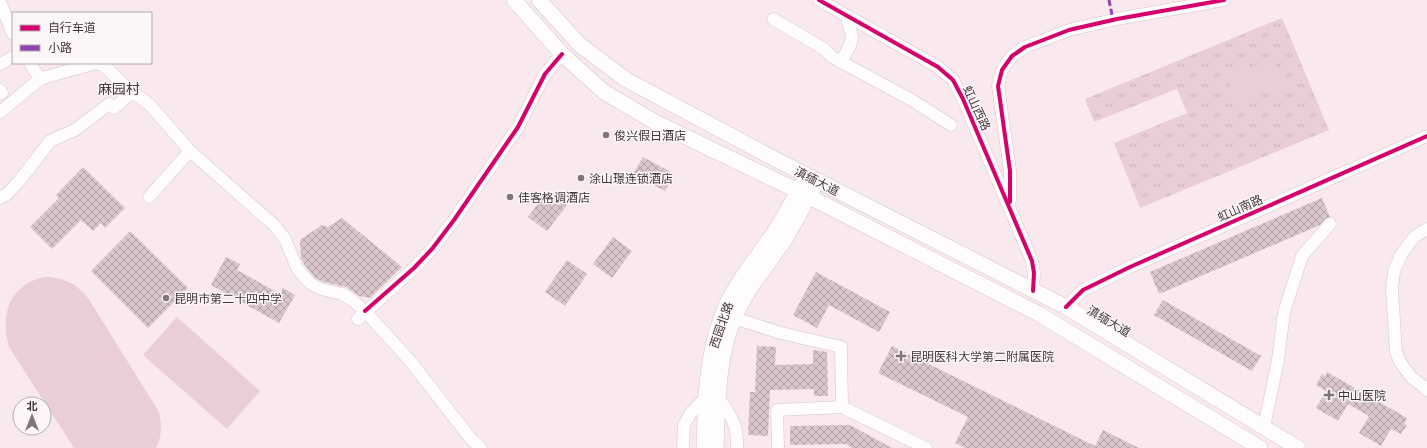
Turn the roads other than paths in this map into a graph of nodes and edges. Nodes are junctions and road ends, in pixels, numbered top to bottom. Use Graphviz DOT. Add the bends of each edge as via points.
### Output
graph roads {
  1 [pos="514,0"];
  2 [pos="539,0"];
  3 [pos="819,0"];
  4 [pos="1224,0"];
  5 [pos="0,2"];
  6 [pos="848,16"];
  7 [pos="772,19"];
  8 [pos="12,32"];
  9 [pos="562,54"];
  10 [pos="12,58"];
  11 [pos="841,62"];
  12 [pos="0,64"];
  13 [pos="31,64"];
  14 [pos="93,64"];
  15 [pos="99,64"];
  16 [pos="40,79"];
  17 [pos="132,92"];
  18 [pos="0,112"];
  19 [pos="951,125"];
  20 [pos="1427,136"];
  21 [pos="190,151"];
  22 [pos="812,178"];
  23 [pos="803,194"];
  24 [pos="149,197"];
  25 [pos="0,198"];
  26 [pos="1010,208"];
  27 [pos="1330,224"];
  28 [pos="1427,230"];
  29 [pos="1033,291"];
  30 [pos="1066,307"];
  31 [pos="362,315"];
  32 [pos="734,318"];
  33 [pos="1427,390"];
  34 [pos="712,397"];
  35 [pos="842,407"];
  36 [pos="1264,427"];
  37 [pos="468,443"];
  38 [pos="710,445"];
  39 [pos="481,448"];
  40 [pos="683,448"];
  41 [pos="737,448"];
  42 [pos="778,448"];
  43 [pos="926,448"];
  44 [pos="1260,448"];
  45 [pos="1298,448"];
  1 -- 9 [label="main road, 滇缅大道"];
  2 -- 22 [label="main road, 滇缅大道" via="580,45 625,80"];
  3 -- 6 [label="street, 虹山西路"];
  4 -- 26 [label="street" via="1069,30 1025,47 1012,56 1002,70 998,86 1010,171"];
  5 -- 8 [label="street"];
  6 -- 11 [label="street" via="847,24 852,33 852,41"];
  6 -- 26 [label="street, 虹山西路" via="938,67 953,80"];
  7 -- 11 [label="street" via="824,48"];
  9 -- 23 [label="main road, 滇缅大道" via="604,92 655,122"];
  9 -- 31 [label="street" via="546,74 518,127 432,249"];
  10 -- 12 [label="street"];
  11 -- 19 [label="street" via="910,98"];
  13 -- 16 [label="street"];
  14 -- 16 [label="street"];
  15 -- 17 [label="street"];
  16 -- 18 [label="street"];
  17 -- 21 [label="street" via="149,104"];
  17 -- 25 [label="street" via="114,108 109,104 75,130 50,141 20,180"];
  20 -- 30 [label="street, 虹山南路" via="1130,267 1083,290"];
  21 -- 24 [label="street"];
  21 -- 31 [label="street" via="274,225 285,239 297,268 311,284 352,300"];
  22 -- 23 [label="main road, 西园北路"];
  22 -- 29 [label="main road, 滇缅大道"];
  23 -- 32 [label="main road, 西园北路" via="788,234 741,302"];
  23 -- 34 [label="main road, 西园北路" via="730,297 711,351"];
  23 -- 44 [label="main road, 滇缅大道" via="1039,314"];
  26 -- 29 [label="street, 虹山西路" via="1032,261"];
  27 -- 36 [label="street" via="1302,256 1299,263 1284,312 1278,360"];
  28 -- 33 [label="street" via="1414,237 1401,255 1394,271 1392,290 1396,352 1412,378"];
  29 -- 30 [label="main road, 滇缅大道"];
  30 -- 36 [label="main road, 滇缅大道"];
  31 -- 37 [label="street" via="410,362"];
  32 -- 34 [label="main road, 西园北路"];
  32 -- 35 [label="street" via="781,333 841,347"];
  34 -- 38 [label="main road, 西园北路"];
  34 -- 40 [label="street" via="690,414 684,425"];
  34 -- 41 [label="street" via="732,418 737,434"];
  35 -- 42 [label="street" via="776,410"];
  35 -- 43 [label="street"];
  36 -- 45 [label="main road, 滇缅大道"];
  37 -- 39 [label="street"];
}
